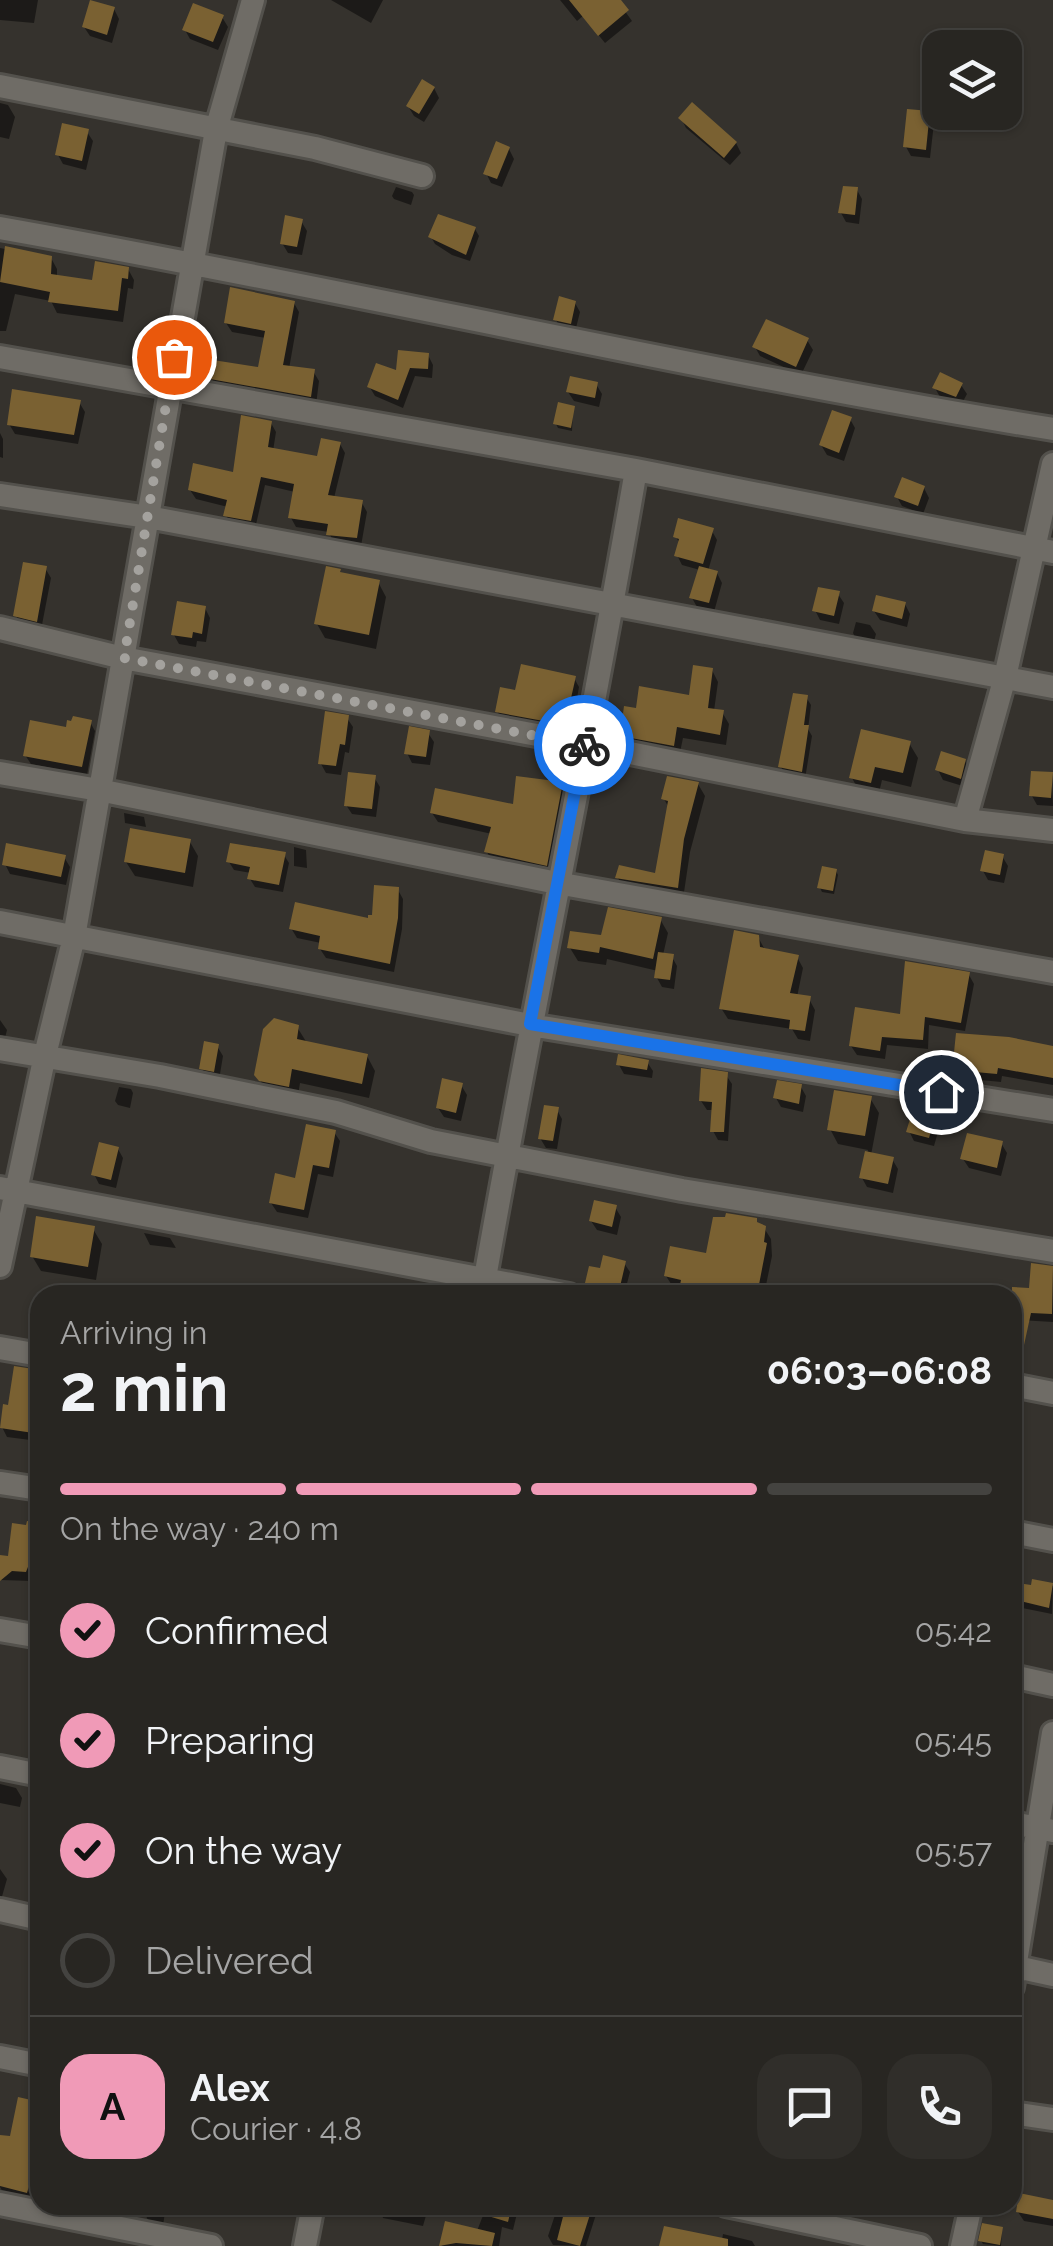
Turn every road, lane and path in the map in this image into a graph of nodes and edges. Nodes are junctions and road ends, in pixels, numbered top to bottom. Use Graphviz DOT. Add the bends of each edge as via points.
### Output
graph roads {
  1 [pos="253,0"];
  2 [pos="0,86"];
  3 [pos="216,130"];
  4 [pos="422,176"];
  5 [pos="0,228"];
  6 [pos="194,262"];
  7 [pos="0,357"];
  8 [pos="168,388"];
  9 [pos="1053,429"];
  10 [pos="1053,464"];
  11 [pos="636,470"];
  12 [pos="0,495"];
  13 [pos="148,518"];
  14 [pos="1042,550"];
  15 [pos="614,603"];
  16 [pos="0,628"];
  17 [pos="124,658"];
  18 [pos="1006,677"];
  19 [pos="1053,687"];
  20 [pos="584,744"];
  21 [pos="0,774"];
  22 [pos="99,790"];
  23 [pos="965,820"];
  24 [pos="1053,830"];
  25 [pos="557,884"];
  26 [pos="0,922"];
  27 [pos="74,937"];
  28 [pos="1053,972"];
  29 [pos="530,1024"];
  30 [pos="0,1049"];
  31 [pos="44,1055"];
  32 [pos="1053,1110"];
  33 [pos="506,1154"];
  34 [pos="8,1189"];
  35 [pos="1053,1251"];
  36 [pos="0,1266"];
  37 [pos="478,1285"];
  38 [pos="483,1285"];
  39 [pos="0,1348"];
  40 [pos="30,1353"];
  41 [pos="1022,1386"];
  42 [pos="1053,1393"];
  43 [pos="0,1482"];
  44 [pos="30,1487"];
  45 [pos="1022,1534"];
  46 [pos="1053,1540"];
  47 [pos="0,1630"];
  48 [pos="30,1635"];
  49 [pos="1022,1678"];
  50 [pos="1053,1685"];
  51 [pos="1053,1733"];
  52 [pos="0,1767"];
  53 [pos="30,1773"];
  54 [pos="1046,1830"];
  55 [pos="0,1910"];
  56 [pos="30,1916"];
  57 [pos="1022,1938"];
  58 [pos="1022,1974"];
  59 [pos="1053,1975"];
  60 [pos="0,2057"];
  61 [pos="30,2063"];
  62 [pos="1022,2114"];
  63 [pos="1053,2120"];
  64 [pos="0,2204"];
  65 [pos="30,2210"];
  66 [pos="55,2215"];
  67 [pos="311,2215"];
  68 [pos="773,2215"];
  69 [pos="969,2215"];
  70 [pos="210,2246"];
  71 [pos="305,2246"];
  72 [pos="920,2246"];
  73 [pos="962,2246"];
  1 -- 3 [label="street"];
  2 -- 3 [label="street"];
  3 -- 4 [label="street"];
  3 -- 6 [label="street"];
  5 -- 6 [label="street"];
  6 -- 8 [label="street"];
  6 -- 9 [label="street" via="877,400"];
  7 -- 8 [label="street"];
  8 -- 11 [label="street"];
  8 -- 13 [label="street"];
  10 -- 14 [label="street"];
  11 -- 14 [label="street"];
  11 -- 15 [label="street"];
  12 -- 13 [label="street"];
  13 -- 15 [label="street"];
  13 -- 17 [label="street"];
  14 -- 18 [label="street"];
  15 -- 18 [label="street"];
  15 -- 20 [label="street"];
  16 -- 17 [label="street"];
  17 -- 20 [label="street"];
  17 -- 22 [label="street"];
  18 -- 19 [label="street"];
  18 -- 23 [label="street"];
  20 -- 23 [label="street"];
  20 -- 25 [label="street"];
  21 -- 22 [label="street"];
  22 -- 25 [label="street"];
  22 -- 27 [label="street"];
  23 -- 24 [label="street"];
  25 -- 28 [label="street"];
  25 -- 29 [label="street"];
  26 -- 27 [label="street"];
  27 -- 29 [label="street"];
  27 -- 31 [label="street"];
  29 -- 32 [label="street"];
  29 -- 33 [label="street"];
  30 -- 31 [label="street"];
  31 -- 33 [label="street" via="336,1112 431,1141"];
  31 -- 34 [label="street"];
  33 -- 35 [label="street"];
  33 -- 38 [label="street"];
  34 -- 36 [label="street"];
  34 -- 37 [label="street"];
  39 -- 40 [label="street"];
  41 -- 42 [label="street"];
  43 -- 44 [label="street"];
  45 -- 46 [label="street"];
  47 -- 48 [label="street"];
  49 -- 50 [label="street"];
  51 -- 54 [label="street"];
  52 -- 53 [label="street"];
  54 -- 57 [label="street"];
  55 -- 56 [label="street"];
  58 -- 59 [label="street"];
  60 -- 61 [label="street"];
  62 -- 63 [label="street"];
  64 -- 65 [label="street"];
  66 -- 70 [label="street"];
  67 -- 71 [label="street"];
  68 -- 72 [label="street"];
  69 -- 73 [label="street"];
}
